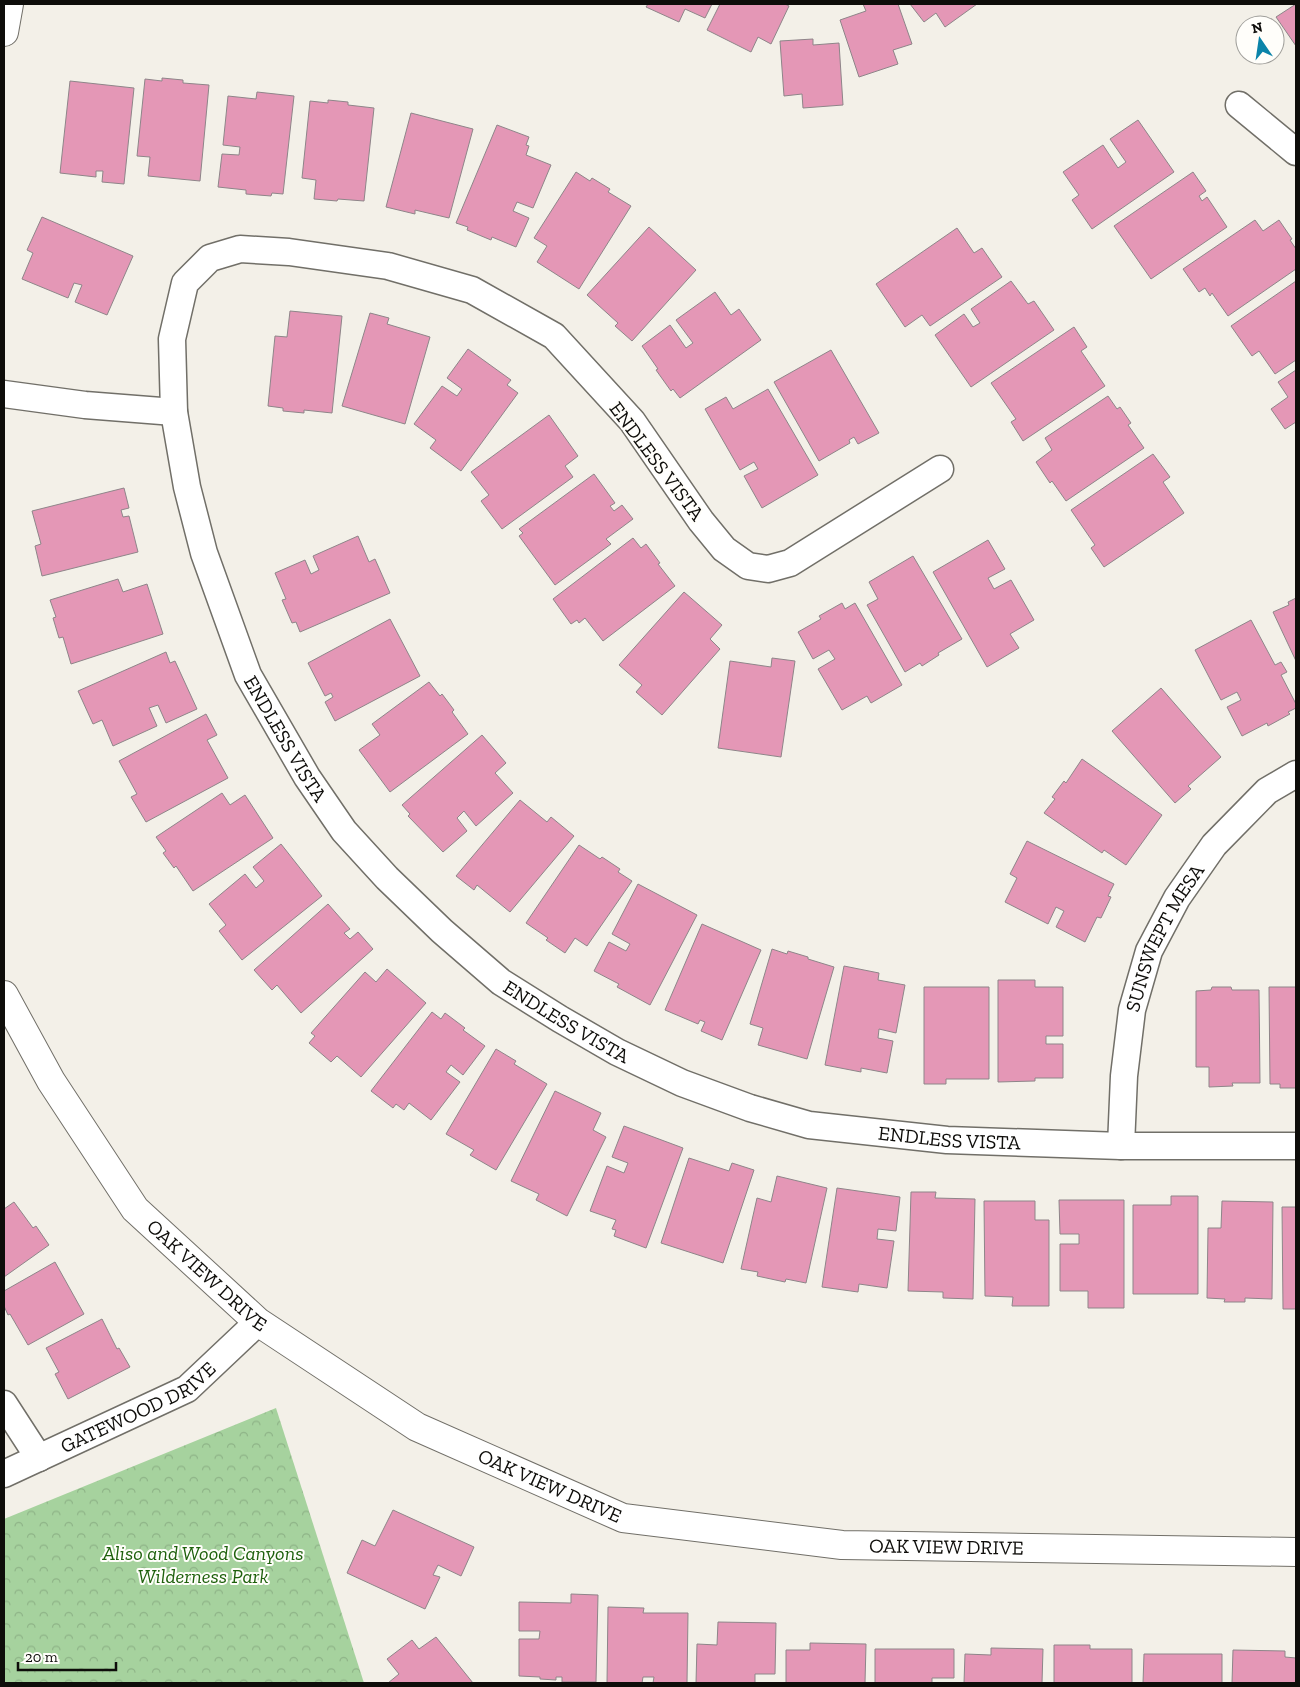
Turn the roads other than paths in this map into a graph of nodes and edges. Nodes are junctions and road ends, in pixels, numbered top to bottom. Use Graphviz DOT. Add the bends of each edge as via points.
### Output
graph roads {
  1 [pos="10,4"];
  2 [pos="4,32"];
  3 [pos="1239,105"];
  4 [pos="1296,152"];
  5 [pos="4,394"];
  6 [pos="174,412"];
  7 [pos="940,469"];
  8 [pos="1296,774"];
  9 [pos="4,995"];
  10 [pos="1121,1146"];
  11 [pos="1296,1146"];
  12 [pos="258,1322"];
  13 [pos="4,1404"];
  14 [pos="39,1458"];
  15 [pos="4,1474"];
  16 [pos="1296,1552"];
  1 -- 2 [label="street"];
  3 -- 4 [label="street"];
  5 -- 6 [label="street"];
  6 -- 7 [label="street, ENDLESS VISTA" via="172,339 185,283 217,255 240,249 289,252 388,266 472,290 554,336 632,421 701,521 724,548 748,566 768,569 790,563"];
  6 -- 10 [label="street, ENDLESS VISTA" via="187,487 204,553 248,676 307,777 344,831 394,885 501,982 617,1052 666,1075 750,1108 809,1125 947,1140"];
  8 -- 10 [label="street, SUNSWEPT MESA" via="1267,791 1214,845 1177,898 1148,951 1132,1010 1124,1076"];
  9 -- 12 [label="street, OAK VIEW DRIVE" via="51,1081 135,1209"];
  10 -- 11 [label="street, ENDLESS VISTA"];
  12 -- 14 [label="street, GATEWOOD DRIVE" via="187,1389"];
  12 -- 16 [label="street, OAK VIEW DRIVE" via="417,1427 623,1518 842,1545"];
  13 -- 14 [label="street"];
  14 -- 15 [label="street, GATEWOOD DRIVE"];
}
